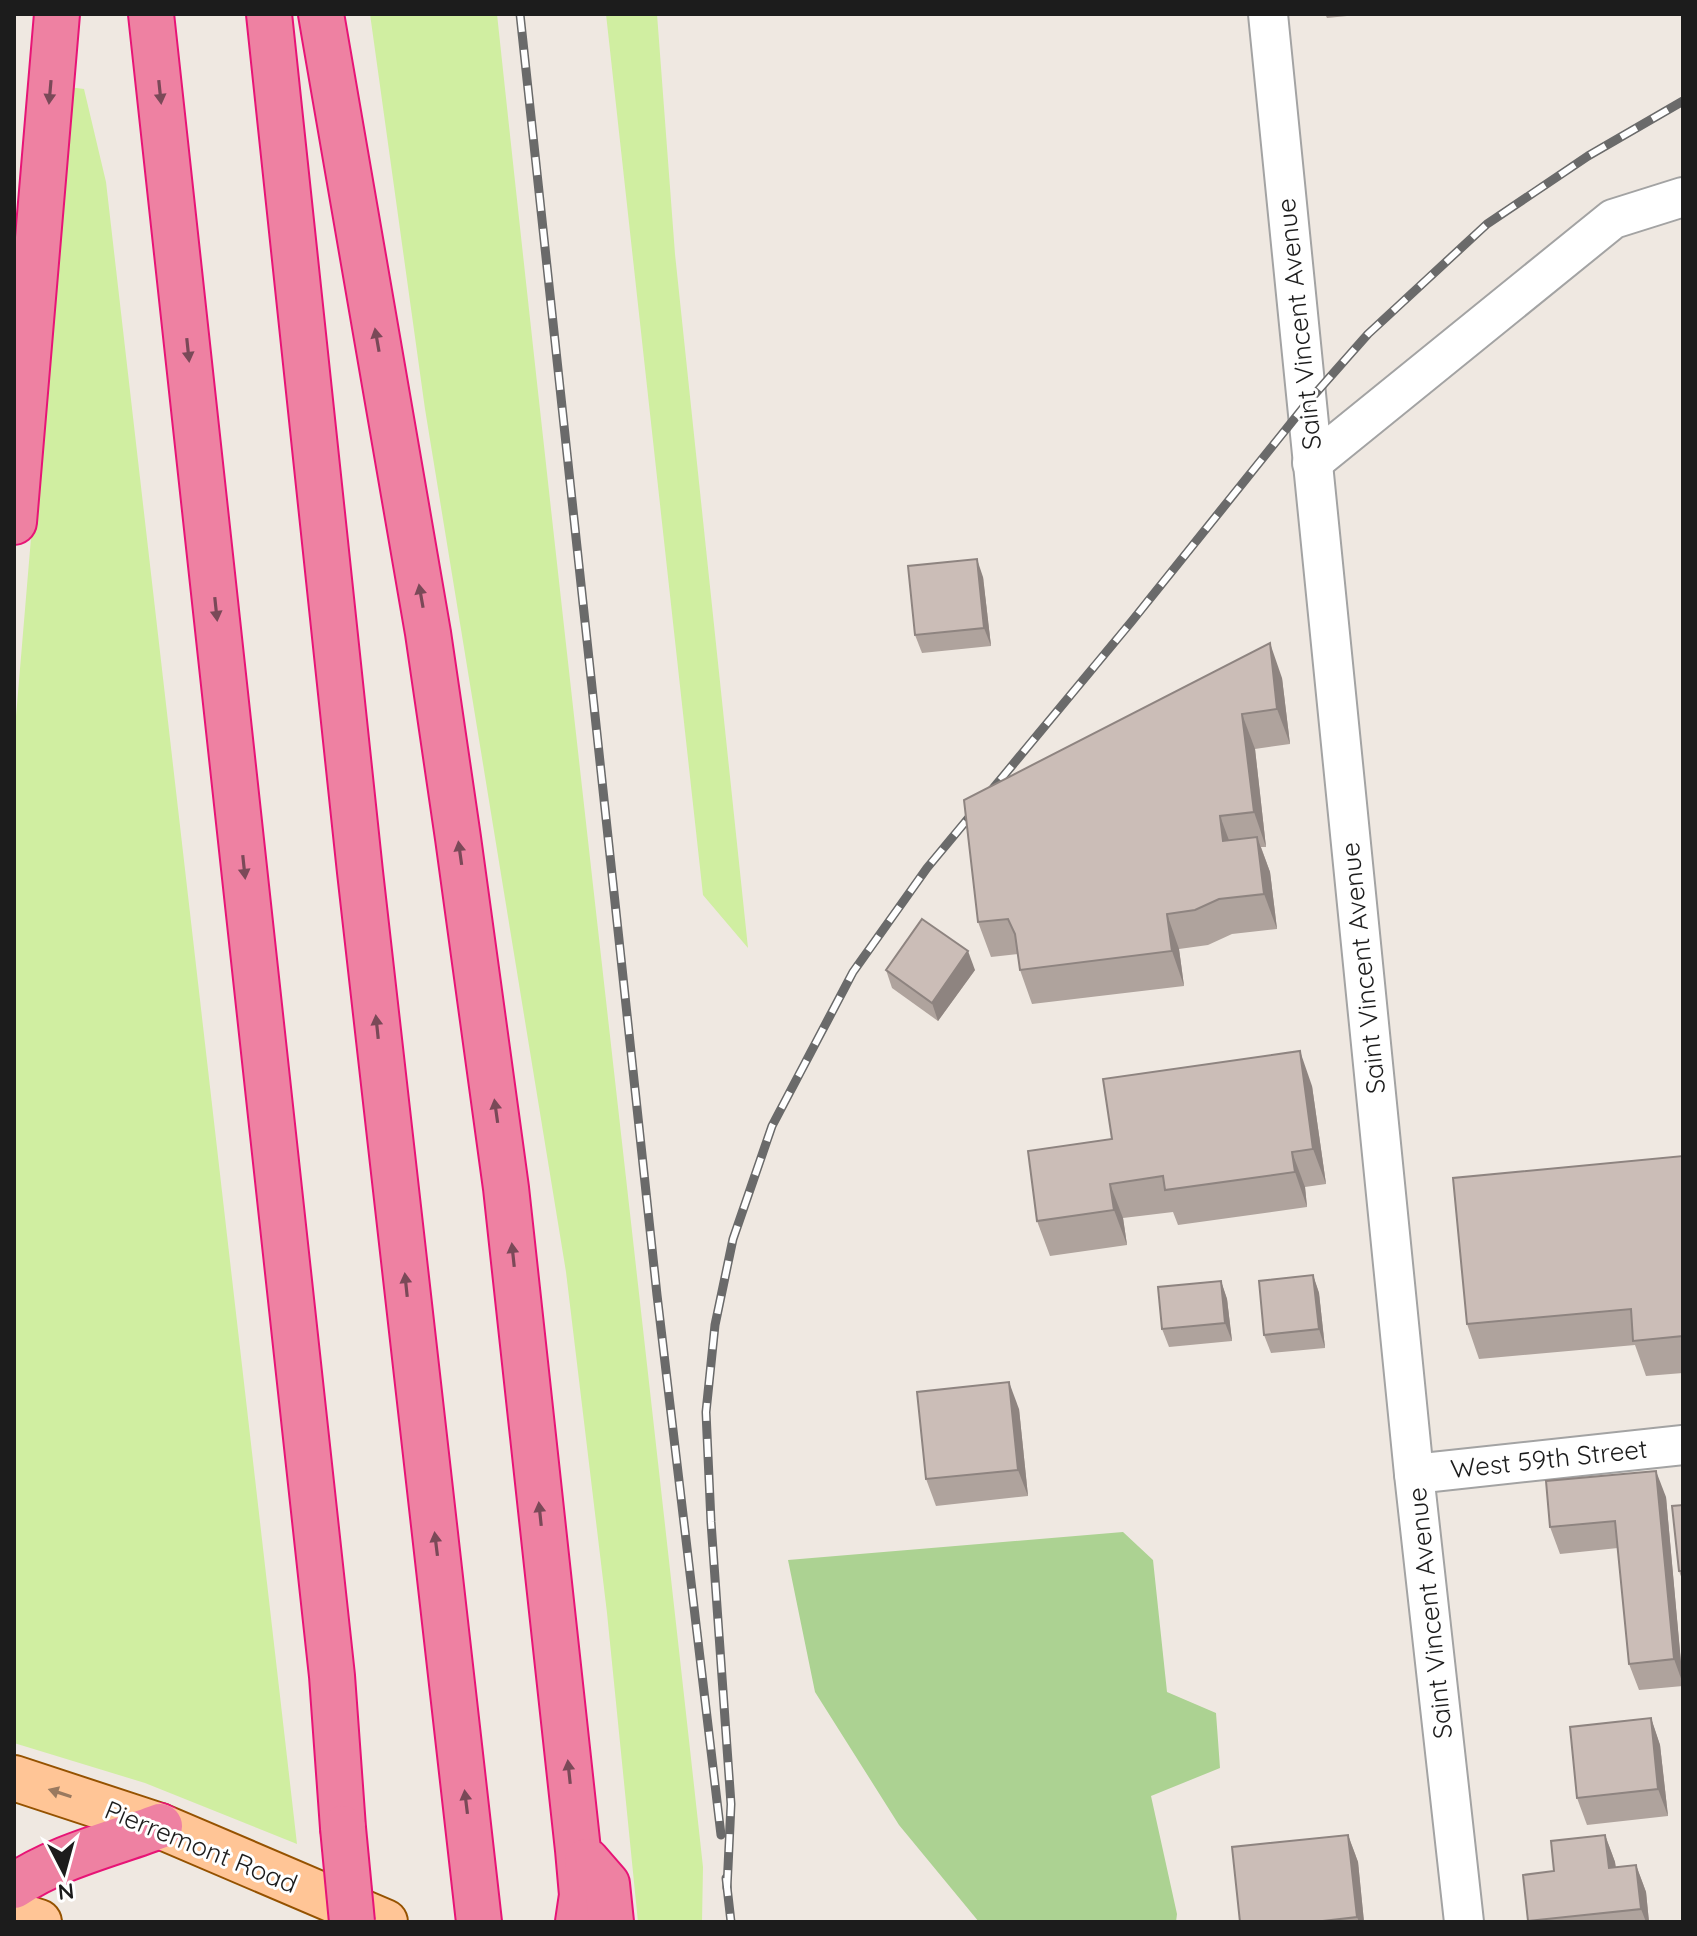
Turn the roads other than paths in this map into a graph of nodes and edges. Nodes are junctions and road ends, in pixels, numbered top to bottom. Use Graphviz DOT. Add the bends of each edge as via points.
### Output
graph roads {
  1 [pos="57,14"];
  2 [pos="151,14"];
  3 [pos="269,14"];
  4 [pos="321,14"];
  5 [pos="1268,14"];
  6 [pos="1683,197"];
  7 [pos="1312,463"];
  8 [pos="14,522"];
  9 [pos="1683,1445"];
  10 [pos="1414,1474"];
  11 [pos="14,1778"];
  12 [pos="160,1826"];
  13 [pos="578,1850"];
  14 [pos="14,1886"];
  15 [pos="14,1914"];
  16 [pos="39,1922"];
  17 [pos="352,1922"];
  18 [pos="385,1922"];
  19 [pos="479,1922"];
  20 [pos="578,1922"];
  21 [pos="611,1922"];
  22 [pos="1464,1922"];
  1 -- 8 [label="highway, one-way"];
  2 -- 17 [label="highway, one-way, bridge" via="330,1660"];
  19 -- 3 [label="highway, one-way"];
  13 -- 4 [label="highway, one-way" via="506,1188 458,838 428,633"];
  5 -- 7 [label="street, Saint Vincent Avenue"];
  6 -- 7 [label="street" via="1613,219"];
  7 -- 10 [label="street, Saint Vincent Avenue"];
  9 -- 10 [label="street, West 59th Street"];
  10 -- 22 [label="street, Saint Vincent Avenue"];
  12 -- 11 [label="main road, Pierremont Road, one-way"];
  12 -- 14 [label="highway"];
  12 -- 18 [label="main road, Pierremont Road"];
  13 -- 20 [label="highway"];
  13 -- 21 [label="highway" via="607,1884"];
  15 -- 16 [label="main road"];
}
